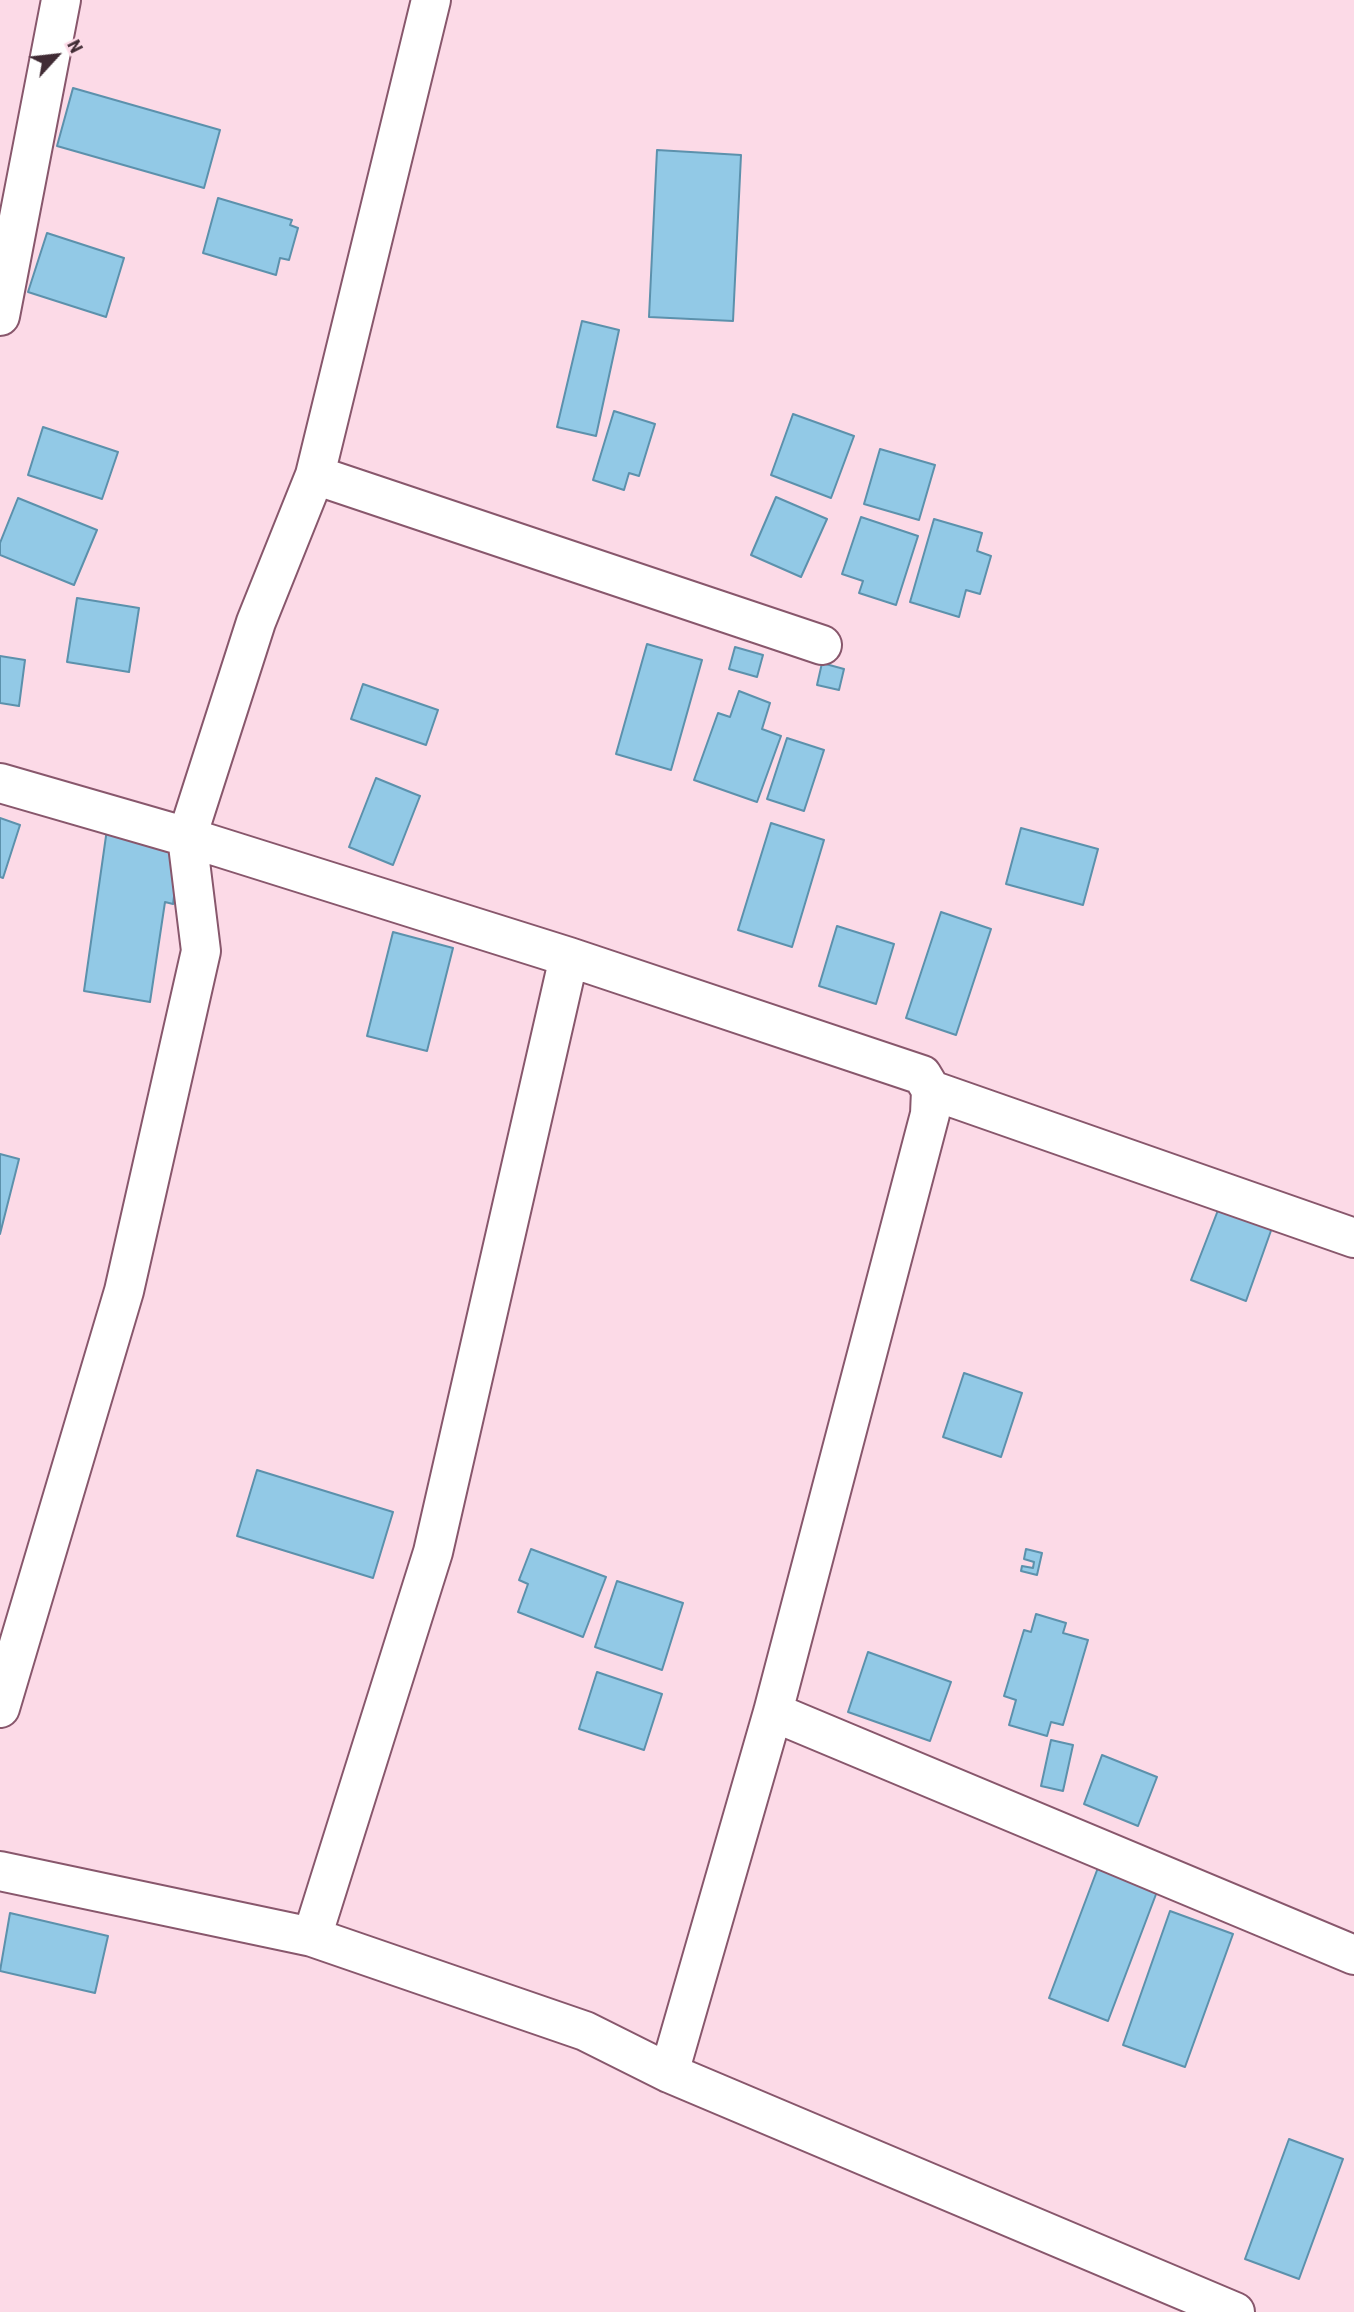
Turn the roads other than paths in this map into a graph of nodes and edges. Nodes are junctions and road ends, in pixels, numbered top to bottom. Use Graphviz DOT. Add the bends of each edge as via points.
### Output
graph roads {
  1 [pos="61,0"];
  2 [pos="431,0"];
  3 [pos="0,316"];
  4 [pos="315,475"];
  5 [pos="822,645"];
  6 [pos="0,783"];
  7 [pos="187,837"];
  8 [pos="569,957"];
  9 [pos="930,1090"];
  10 [pos="1354,1238"];
  11 [pos="0,1708"];
  12 [pos="773,1712"];
  13 [pos="0,1871"];
  14 [pos="312,1937"];
  15 [pos="1354,1955"];
  16 [pos="669,2073"];
  17 [pos="1235,2312"];
  1 -- 3 [label="street"];
  2 -- 4 [label="street"];
  4 -- 5 [label="street"];
  4 -- 7 [label="street" via="256,622"];
  6 -- 7 [label="street"];
  7 -- 8 [label="street"];
  7 -- 11 [label="street" via="201,951 124,1291"];
  8 -- 9 [label="street" via="922,1075"];
  8 -- 14 [label="street" via="433,1552"];
  9 -- 10 [label="street"];
  9 -- 12 [label="street" via="930,1114"];
  12 -- 15 [label="street"];
  12 -- 16 [label="street"];
  13 -- 14 [label="street"];
  14 -- 16 [label="street" via="585,2031"];
  16 -- 17 [label="street"];
}
